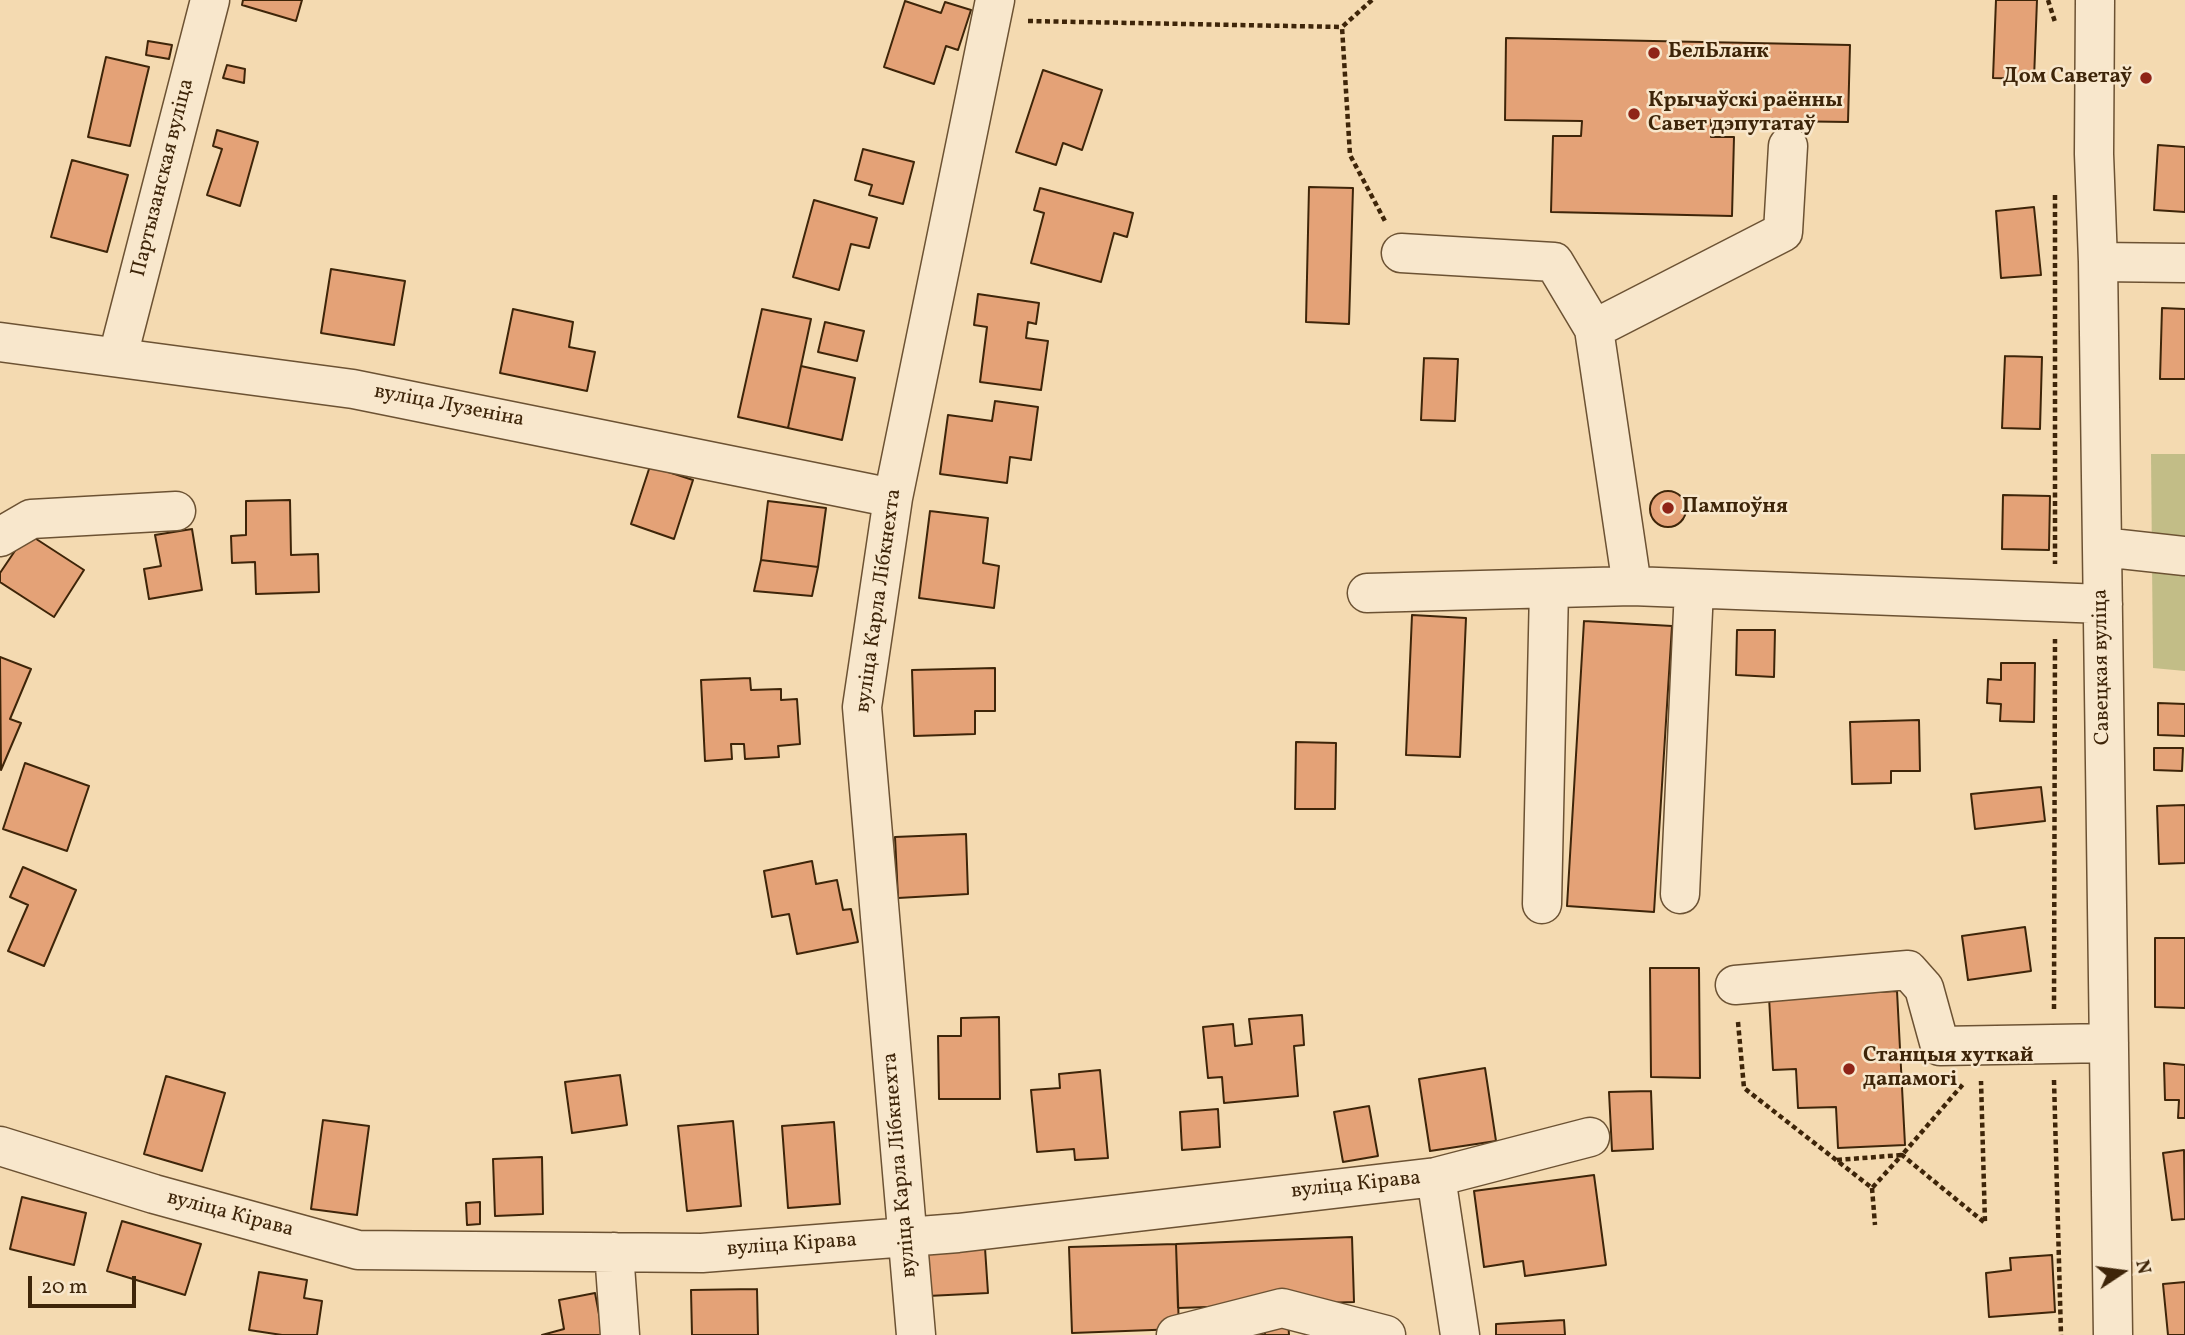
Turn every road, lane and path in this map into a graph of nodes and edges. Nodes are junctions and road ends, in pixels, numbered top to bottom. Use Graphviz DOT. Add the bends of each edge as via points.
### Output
graph roads {
  1 [pos="210,0"];
  2 [pos="1371,0"];
  3 [pos="2048,0"];
  4 [pos="2095,0"];
  5 [pos="992,10"];
  6 [pos="1342,27"];
  7 [pos="2054,32"];
  8 [pos="1788,146"];
  9 [pos="2055,183"];
  10 [pos="1401,253"];
  11 [pos="2098,262"];
  12 [pos="2185,263"];
  13 [pos="1594,329"];
  14 [pos="0,342"];
  15 [pos="118,356"];
  16 [pos="893,498"];
  17 [pos="176,511"];
  18 [pos="0,537"];
  19 [pos="2102,547"];
  20 [pos="2185,556"];
  21 [pos="1632,586"];
  22 [pos="1549,589"];
  23 [pos="1694,589"];
  24 [pos="1367,593"];
  25 [pos="2055,603"];
  26 [pos="2102,604"];
  27 [pos="1681,894"];
  28 [pos="1542,904"];
  29 [pos="1734,985"];
  30 [pos="2109,1042"];
  31 [pos="2053,1043"];
  32 [pos="1980,1054"];
  33 [pos="1590,1137"];
  34 [pos="0,1146"];
  35 [pos="1902,1155"];
  36 [pos="1836,1160"];
  37 [pos="1436,1177"];
  38 [pos="1872,1188"];
  39 [pos="1875,1225"];
  40 [pos="908,1238"];
  41 [pos="614,1252"];
  42 [pos="620,1335"];
  43 [pos="916,1335"];
  44 [pos="1176,1335"];
  45 [pos="1386,1335"];
  46 [pos="1460,1335"];
  47 [pos="2061,1335"];
  48 [pos="2113,1335"];
  1 -- 15 [label="street, Партызанская вуліца"];
  2 -- 6 [label="path"];
  3 -- 7 [label="path"];
  4 -- 11 [label="street, Савецкая вуліца"];
  5 -- 6 [label="path"];
  5 -- 16 [label="street, вуліца Карла Лібкнехта"];
  6 -- 10 [label="path" via="1350,155"];
  8 -- 13 [label="street" via="1783,232"];
  9 -- 25 [label="path"];
  10 -- 13 [label="street" via="1554,262"];
  11 -- 12 [label="street"];
  11 -- 19 [label="street, Савецкая вуліца"];
  13 -- 21 [label="street"];
  14 -- 15 [label="street, вуліца Лузеніна"];
  15 -- 16 [label="street, вуліца Лузеніна" via="354,389"];
  16 -- 40 [label="street, вуліца Карла Лібкнехта" via="862,707"];
  17 -- 18 [label="street" via="31,519"];
  19 -- 20 [label="street"];
  19 -- 26 [label="street, Савецкая вуліца"];
  21 -- 22 [label="street"];
  21 -- 23 [label="street"];
  22 -- 24 [label="street"];
  22 -- 28 [label="street"];
  23 -- 25 [label="street"];
  23 -- 27 [label="street"];
  25 -- 26 [label="street"];
  25 -- 31 [label="path"];
  26 -- 30 [label="street, Савецкая вуліца"];
  29 -- 32 [label="street" via="1908,970 1924,988 1940,1046"];
  29 -- 36 [label="path" via="1744,1088"];
  30 -- 31 [label="street"];
  30 -- 48 [label="street, Савецкая вуліца"];
  31 -- 32 [label="street"];
  31 -- 47 [label="path"];
  32 -- 35 [label="path"];
  32 -- 35 [label="path" via="1985,1223"];
  33 -- 37 [label="street, вуліца Кірава"];
  34 -- 41 [label="street, вуліца Кірава" via="358,1250"];
  35 -- 36 [label="path"];
  35 -- 38 [label="path"];
  36 -- 38 [label="path"];
  37 -- 40 [label="street, вуліца Кірава"];
  37 -- 46 [label="street"];
  38 -- 39 [label="path"];
  40 -- 41 [label="street, вуліца Кірава" via="702,1253"];
  40 -- 43 [label="street, вуліца Карла Лібкнехта"];
  41 -- 42 [label="street"];
  44 -- 45 [label="street" via="1282,1308"];
}
